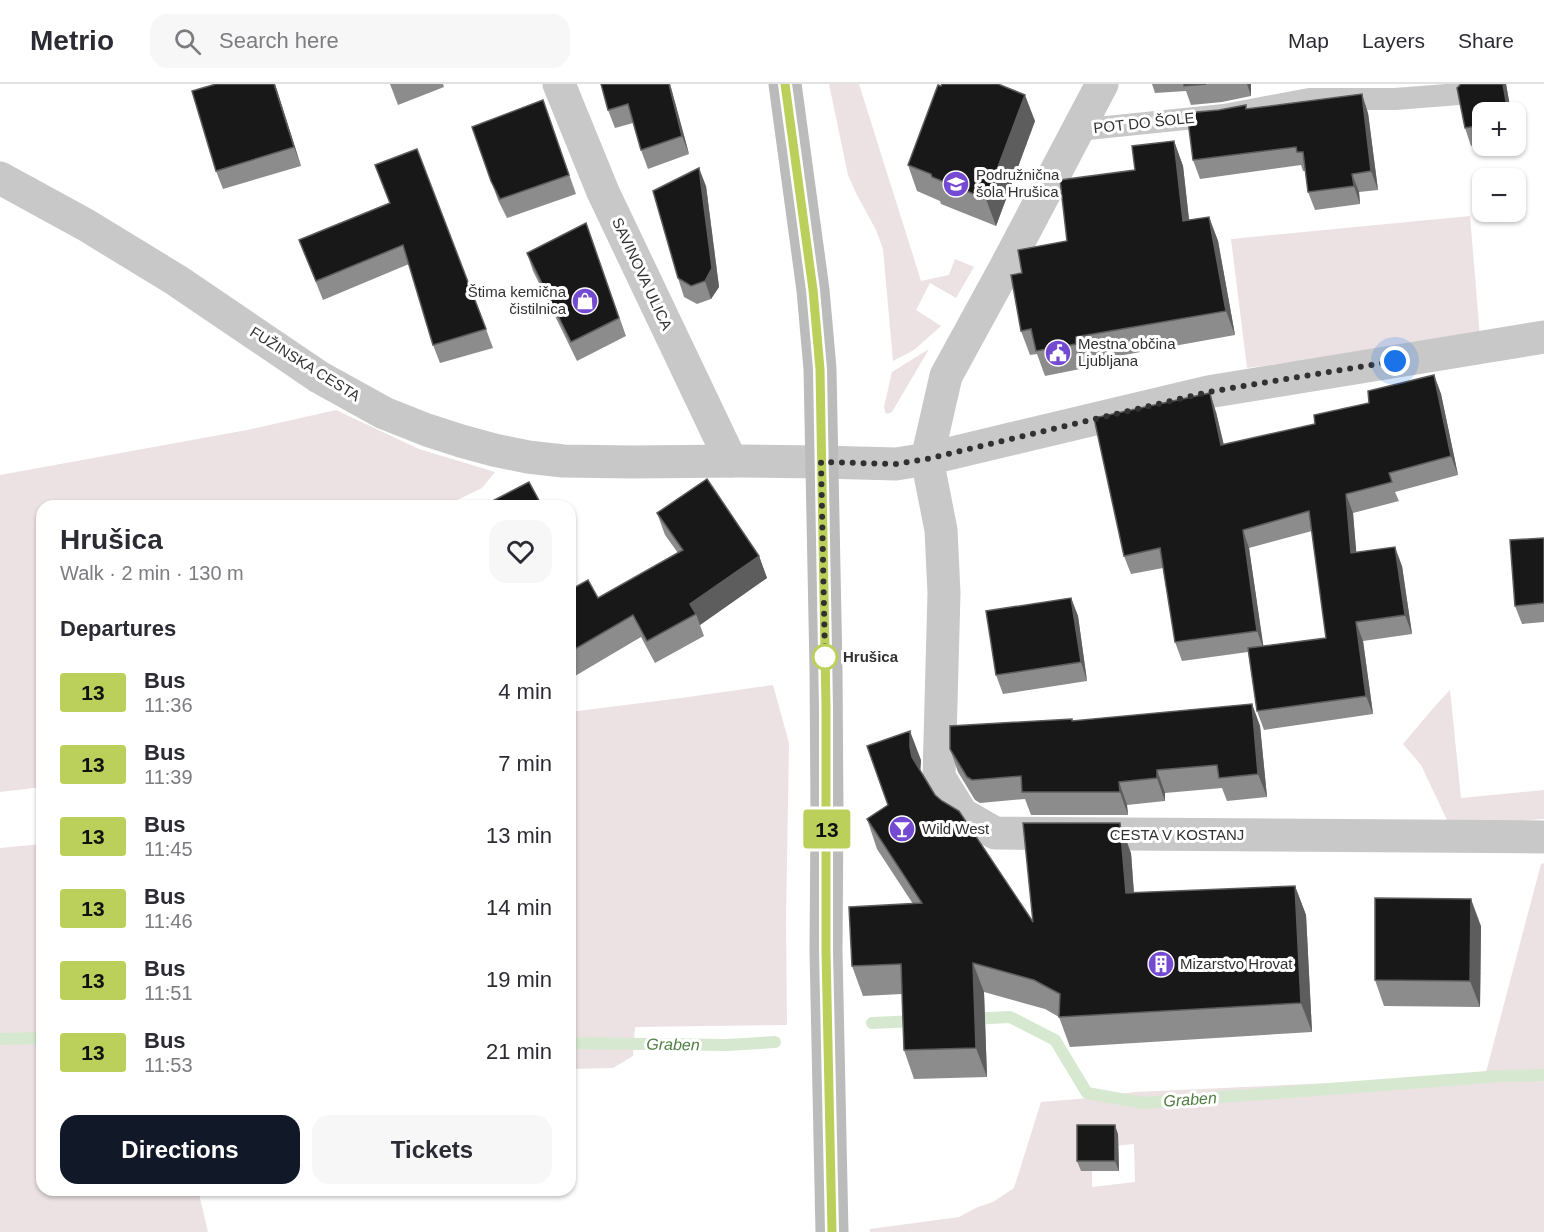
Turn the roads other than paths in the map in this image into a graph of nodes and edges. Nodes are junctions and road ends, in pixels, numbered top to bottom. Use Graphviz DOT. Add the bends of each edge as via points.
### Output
graph roads {
  1 [pos="558,84"];
  2 [pos="785,84"];
  3 [pos="1102,84"];
  4 [pos="1459,94"];
  5 [pos="1078,130"];
  6 [pos="0,178"];
  7 [pos="1544,337"];
  8 [pos="927,459"];
  9 [pos="731,461"];
  10 [pos="821,462"];
  11 [pos="1544,837"];
  12 [pos="832,1232"];
  1 -- 9 [label="street, SAVINOVA ULICA" via="603,192"];
  2 -- 10 [label="main road" via="813,290 820,369"];
  3 -- 5 [label="street, POT DO ŠOLE"];
  4 -- 5 [label="lane, POT DO ŠOLE" via="1309,99 1224,115"];
  5 -- 8 [label="street, POT DO ŠOLE" via="946,376"];
  6 -- 9 [label="street, FUŽINSKA CESTA" via="176,280 328,382 427,430 494,450 563,461"];
  7 -- 8 [label="street" via="1208,392"];
  8 -- 10 [label="street" via="896,464"];
  8 -- 11 [label="street, CESTA V KOSTANJ" via="941,530 944,593 939,777 962,814 996,833"];
  9 -- 10 [label="street, FUŽINSKA CESTA"];
  10 -- 12 [label="main road"];
}
